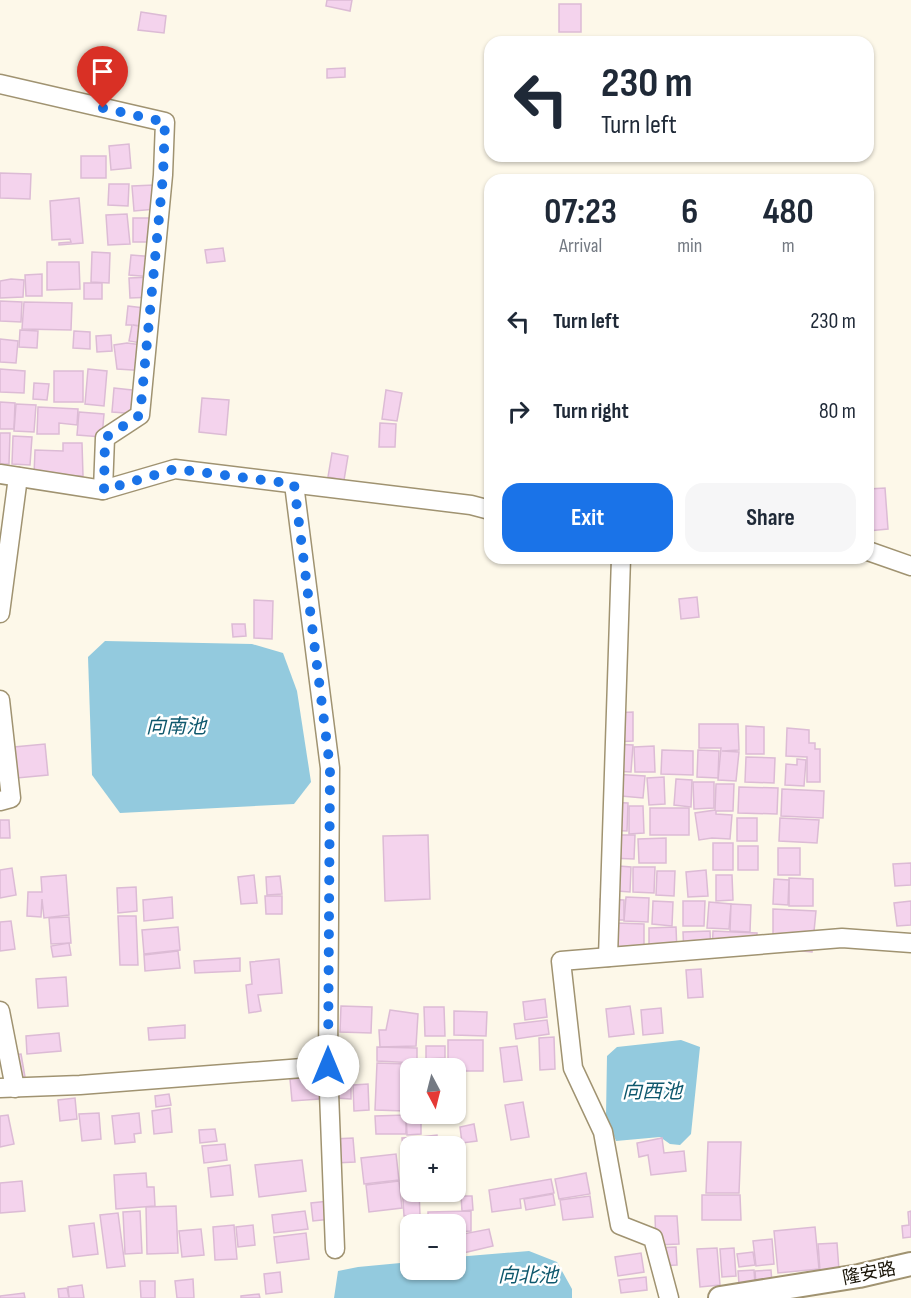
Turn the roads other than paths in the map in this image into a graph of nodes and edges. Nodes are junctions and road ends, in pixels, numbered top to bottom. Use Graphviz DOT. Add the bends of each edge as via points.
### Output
graph roads {
  1 [pos="0,84"];
  2 [pos="0,474"];
  3 [pos="18,477"];
  4 [pos="294,484"];
  5 [pos="104,490"];
  6 [pos="484,509"];
  7 [pos="874,553"];
  8 [pos="621,564"];
  9 [pos="911,566"];
  10 [pos="0,613"];
  11 [pos="0,700"];
  12 [pos="0,801"];
  13 [pos="911,943"];
  14 [pos="608,957"];
  15 [pos="0,1011"];
  16 [pos="328,1066"];
  17 [pos="7,1088"];
  18 [pos="335,1249"];
  19 [pos="911,1264"];
  20 [pos="669,1298"];
  21 [pos="720,1298"];
  1 -- 5 [label="street" via="165,122 140,415 105,438"];
  2 -- 3 [label="street"];
  3 -- 5 [label="street"];
  3 -- 10 [label="street"];
  4 -- 5 [label="street" via="175,469"];
  4 -- 6 [label="street"];
  4 -- 16 [label="street" via="330,768"];
  7 -- 9 [label="street"];
  8 -- 14 [label="street"];
  11 -- 12 [label="street" via="12,798"];
  13 -- 14 [label="street" via="842,938"];
  14 -- 20 [label="street" via="561,961 573,1068 603,1132 620,1225 653,1238"];
  15 -- 17 [label="street"];
  16 -- 17 [label="street"];
  16 -- 18 [label="street"];
  19 -- 21 [label="street, 隆安路"];
}
